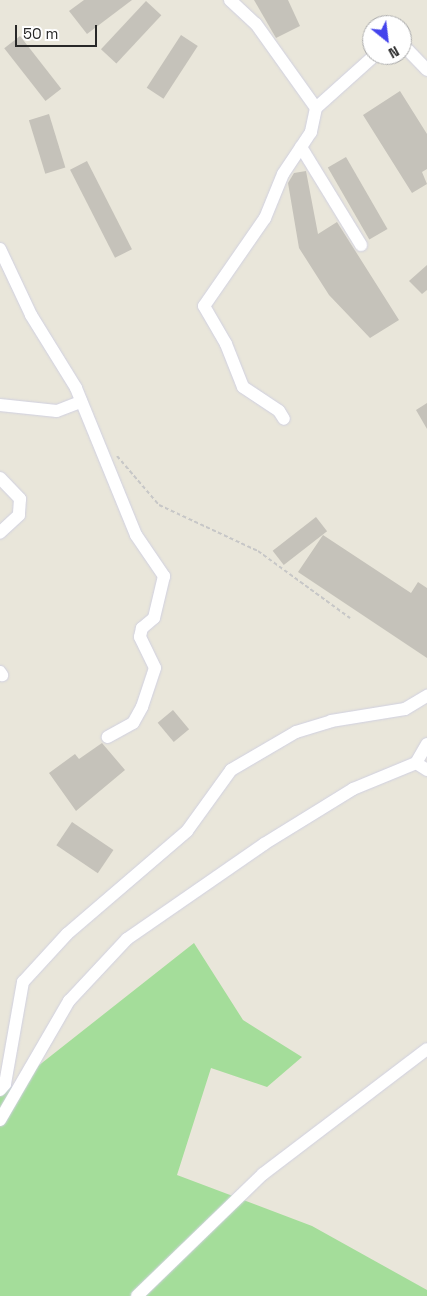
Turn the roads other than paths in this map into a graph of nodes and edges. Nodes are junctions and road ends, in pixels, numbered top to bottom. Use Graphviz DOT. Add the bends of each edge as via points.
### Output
graph roads {
  1 [pos="230,0"];
  2 [pos="412,54"];
  3 [pos="363,65"];
  4 [pos="427,70"];
  5 [pos="316,108"];
  6 [pos="301,147"];
  7 [pos="361,245"];
  8 [pos="0,249"];
  9 [pos="81,402"];
  10 [pos="0,405"];
  11 [pos="284,419"];
  12 [pos="0,478"];
  13 [pos="0,533"];
  14 [pos="427,696"];
  15 [pos="108,737"];
  16 [pos="427,744"];
  17 [pos="421,767"];
  18 [pos="427,1049"];
  19 [pos="0,1090"];
  20 [pos="0,1120"];
  21 [pos="138,1296"];
  1 -- 5 [label="street" via="256,24"];
  2 -- 4 [label="street"];
  3 -- 5 [label="street"];
  5 -- 6 [label="street" via="311,132"];
  6 -- 7 [label="street"];
  6 -- 11 [label="street" via="283,174 265,218 204,306 226,344 243,387 279,411"];
  8 -- 9 [label="street" via="31,315"];
  9 -- 10 [label="street" via="57,410"];
  9 -- 15 [label="street" via="136,534 164,576 154,618 142,628 140,637 155,668 142,707 133,723"];
  12 -- 13 [label="street" via="20,499 20,515"];
  14 -- 19 [label="street" via="405,709 331,721 296,732 231,770 187,831 67,934 23,982 5,1084"];
  16 -- 17 [label="street"];
  17 -- 20 [label="street" via="352,789 264,844 127,939 69,1002"];
  18 -- 21 [label="street" via="263,1174"];
}
